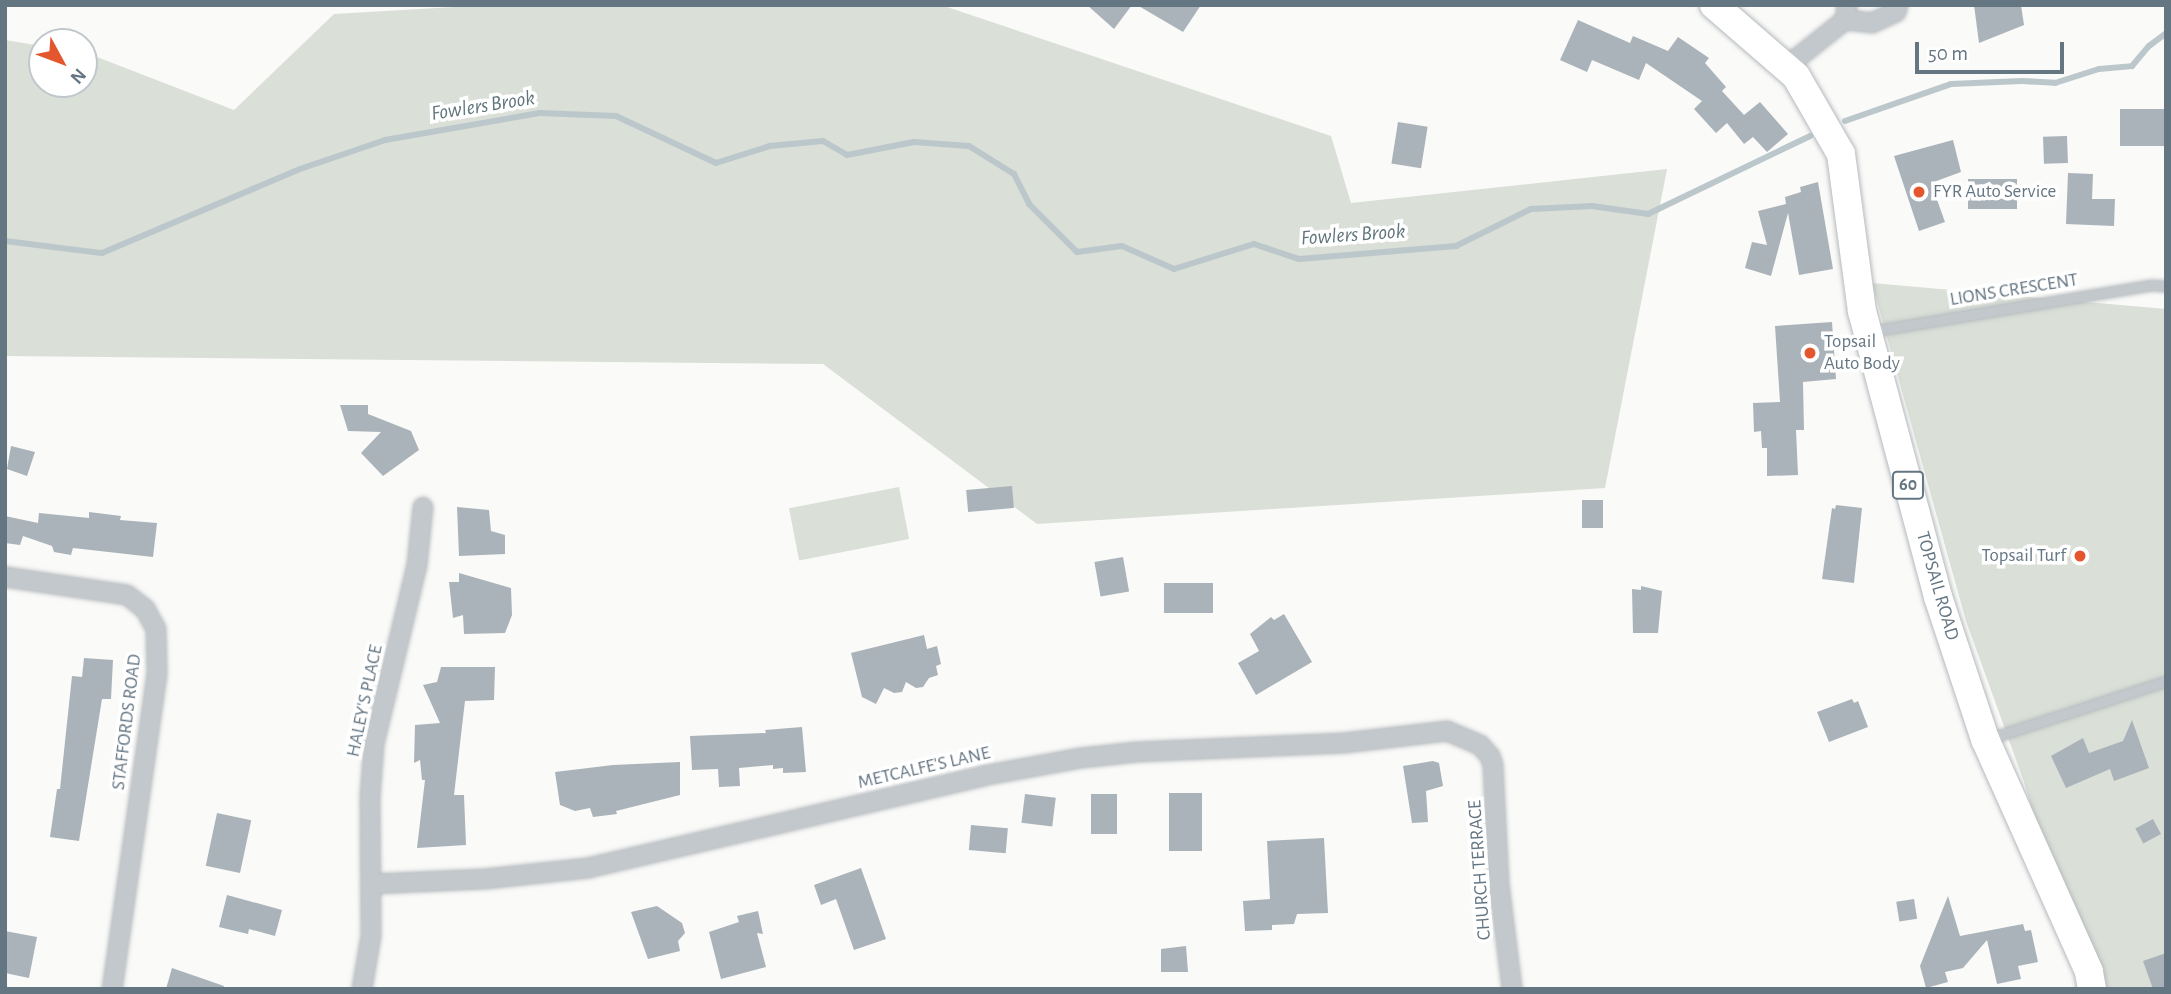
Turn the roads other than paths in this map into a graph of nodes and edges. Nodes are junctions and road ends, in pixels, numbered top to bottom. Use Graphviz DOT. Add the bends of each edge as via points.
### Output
graph roads {
  1 [pos="1714,5"];
  2 [pos="1898,5"];
  3 [pos="1846,13"];
  4 [pos="1786,67"];
  5 [pos="2166,286"];
  6 [pos="1867,332"];
  7 [pos="423,507"];
  8 [pos="5,577"];
  9 [pos="2166,681"];
  10 [pos="1985,739"];
  11 [pos="1485,750"];
  12 [pos="372,884"];
  13 [pos="112,989"];
  14 [pos="362,989"];
  15 [pos="1512,989"];
  16 [pos="2092,989"];
  1 -- 4 [label="main road, TOPSAIL ROAD / 60"];
  2 -- 3 [label="street" via="1896,12 1872,23"];
  3 -- 4 [label="street"];
  4 -- 6 [label="main road, TOPSAIL ROAD / 60" via="1796,76 1841,154"];
  5 -- 6 [label="lane, LIONS CRESCENT"];
  6 -- 10 [label="main road, TOPSAIL ROAD / 60" via="1938,597"];
  7 -- 12 [label="street, HALEY'S PLACE" via="417,565 374,744"];
  8 -- 13 [label="street, STAFFORDS ROAD" via="127,595 145,609 156,629 155,683"];
  9 -- 10 [label="lane"];
  10 -- 16 [label="main road, TOPSAIL ROAD / 60" via="2089,972"];
  11 -- 12 [label="street, METCALFE'S LANE" via="1465,736 1447,731 1344,743 1081,758 982,776 588,868"];
  11 -- 15 [label="street, CHURCH TERRACE" via="1494,775 1499,884"];
  12 -- 14 [label="street, HALEY'S PLACE" via="371,936"];
}
